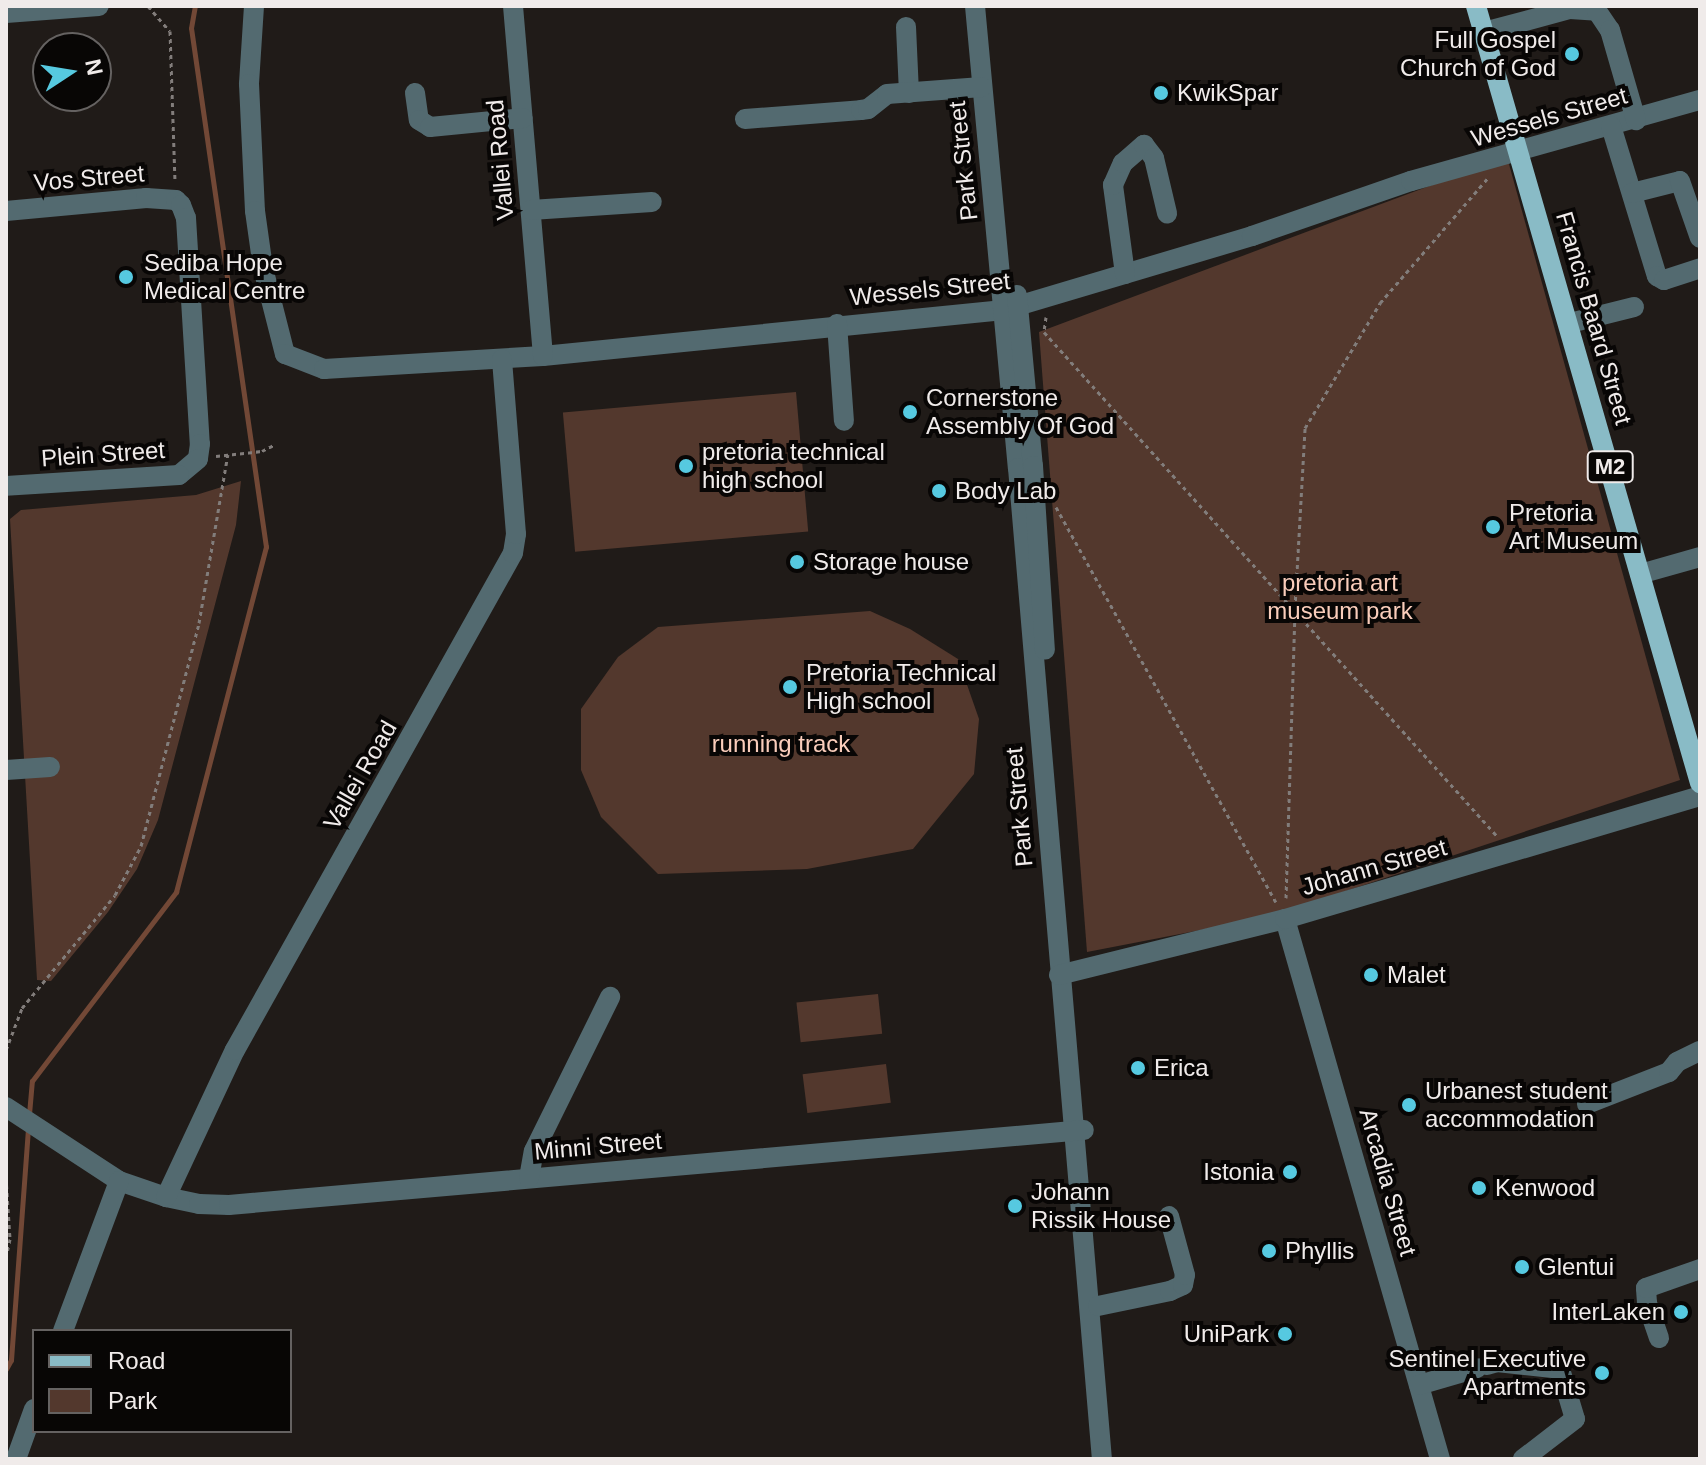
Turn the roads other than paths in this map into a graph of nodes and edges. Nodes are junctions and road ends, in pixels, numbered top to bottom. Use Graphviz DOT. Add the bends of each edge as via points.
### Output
graph roads {
  1 [pos="99,6"];
  2 [pos="254,6"];
  3 [pos="513,6"];
  4 [pos="975,6"];
  5 [pos="987,6"];
  6 [pos="1476,6"];
  7 [pos="6,13"];
  8 [pos="906,27"];
  9 [pos="1484,32"];
  10 [pos="982,87"];
  11 [pos="415,93"];
  12 [pos="909,93"];
  13 [pos="1700,100"];
  14 [pos="523,118"];
  15 [pos="745,119"];
  16 [pos="1636,120"];
  17 [pos="1611,126"];
  18 [pos="1519,151"];
  19 [pos="1632,193"];
  20 [pos="652,202"];
  21 [pos="531,210"];
  22 [pos="6,211"];
  23 [pos="1167,213"];
  24 [pos="1700,238"];
  25 [pos="1700,268"];
  26 [pos="1125,274"];
  27 [pos="1634,307"];
  28 [pos="1011,309"];
  29 [pos="1570,323"];
  30 [pos="837,324"];
  31 [pos="543,356"];
  32 [pos="502,360"];
  33 [pos="844,421"];
  34 [pos="198,459"];
  35 [pos="6,486"];
  36 [pos="1700,557"];
  37 [pos="1640,574"];
  38 [pos="50,767"];
  39 [pos="6,770"];
  40 [pos="1700,783"];
  41 [pos="1700,796"];
  42 [pos="1285,919"];
  43 [pos="1065,974"];
  44 [pos="610,997"];
  45 [pos="1700,1051"];
  46 [pos="1587,1104"];
  47 [pos="7,1108"];
  48 [pos="1078,1130"];
  49 [pos="529,1178"];
  50 [pos="119,1181"];
  51 [pos="166,1197"];
  52 [pos="1169,1216"];
  53 [pos="1700,1269"];
  54 [pos="1098,1306"];
  55 [pos="64,1329"];
  56 [pos="1659,1338"];
  57 [pos="1419,1385"];
  58 [pos="32,1415"];
  59 [pos="16,1459"];
  60 [pos="1102,1459"];
  61 [pos="1113,1459"];
  62 [pos="1440,1459"];
  63 [pos="1523,1459"];
  1 -- 7 [label="street"];
  2 -- 32 [label="street, Wessels Street" via="249,84 255,211 285,354 324,369"];
  3 -- 14 [label="street, Vallei Road"];
  4 -- 10 [label="street, Park Street"];
  5 -- 28 [label="street, Park Street"];
  6 -- 9 [label="main road, Francis Baard Street / M2"];
  8 -- 12 [label="street"];
  9 -- 16 [label="street" via="1570,9 1597,11 1610,30"];
  9 -- 18 [label="main road, Francis Baard Street / M2"];
  10 -- 12 [label="street"];
  10 -- 28 [label="street, Park Street"];
  11 -- 14 [label="street" via="419,120 430,127"];
  12 -- 15 [label="street" via="880,97 868,109"];
  13 -- 16 [label="street, Wessels Street"];
  14 -- 21 [label="street, Vallei Road"];
  16 -- 17 [label="street, Wessels Street"];
  17 -- 18 [label="street, Wessels Street"];
  17 -- 19 [label="street"];
  18 -- 26 [label="street, Wessels Street"];
  18 -- 29 [label="main road, Francis Baard Street / M2"];
  19 -- 24 [label="street" via="1680,181"];
  19 -- 25 [label="street" via="1657,276 1664,280"];
  20 -- 21 [label="street"];
  21 -- 31 [label="street, Vallei Road"];
  22 -- 34 [label="street, Vos Street" via="176,200 186,218"];
  23 -- 26 [label="street" via="1154,158 1144,145 1123,163 1113,185"];
  26 -- 28 [label="street, Wessels Street"];
  27 -- 29 [label="street"];
  28 -- 30 [label="street, Wessels Street"];
  28 -- 43 [label="street, Park Street"];
  29 -- 37 [label="main road, Francis Baard Street / M2"];
  30 -- 31 [label="street, Wessels Street"];
  30 -- 33 [label="street"];
  31 -- 32 [label="street, Wessels Street"];
  32 -- 51 [label="street, Vallei Road" via="516,534 513,553 235,1050"];
  34 -- 35 [label="street, Plein Street" via="179,475 165,478"];
  36 -- 37 [label="street"];
  37 -- 40 [label="main road, Francis Baard Street / M2"];
  38 -- 39 [label="street"];
  41 -- 42 [label="street, Johann Street"];
  42 -- 43 [label="street, Johann Street"];
  42 -- 57 [label="street, Arcadia Street"];
  43 -- 48 [label="street, Park Street"];
  44 -- 49 [label="street" via="534,1151"];
  45 -- 46 [label="street" via="1669,1072"];
  47 -- 50 [label="street, Minni Street"];
  48 -- 49 [label="street, Minni Street"];
  48 -- 54 [label="street, Park Street"];
  48 -- 60 [label="street, Park Street"];
  49 -- 51 [label="street, Minni Street" via="240,1205"];
  50 -- 51 [label="street, Minni Street"];
  50 -- 55 [label="street"];
  52 -- 54 [label="street" via="1183,1285"];
  53 -- 56 [label="street" via="1646,1288"];
  54 -- 61 [label="street, Park Street"];
  57 -- 62 [label="street, Arcadia Street"];
  57 -- 63 [label="street" via="1497,1362 1560,1369 1575,1419"];
  58 -- 59 [label="street"];
}
